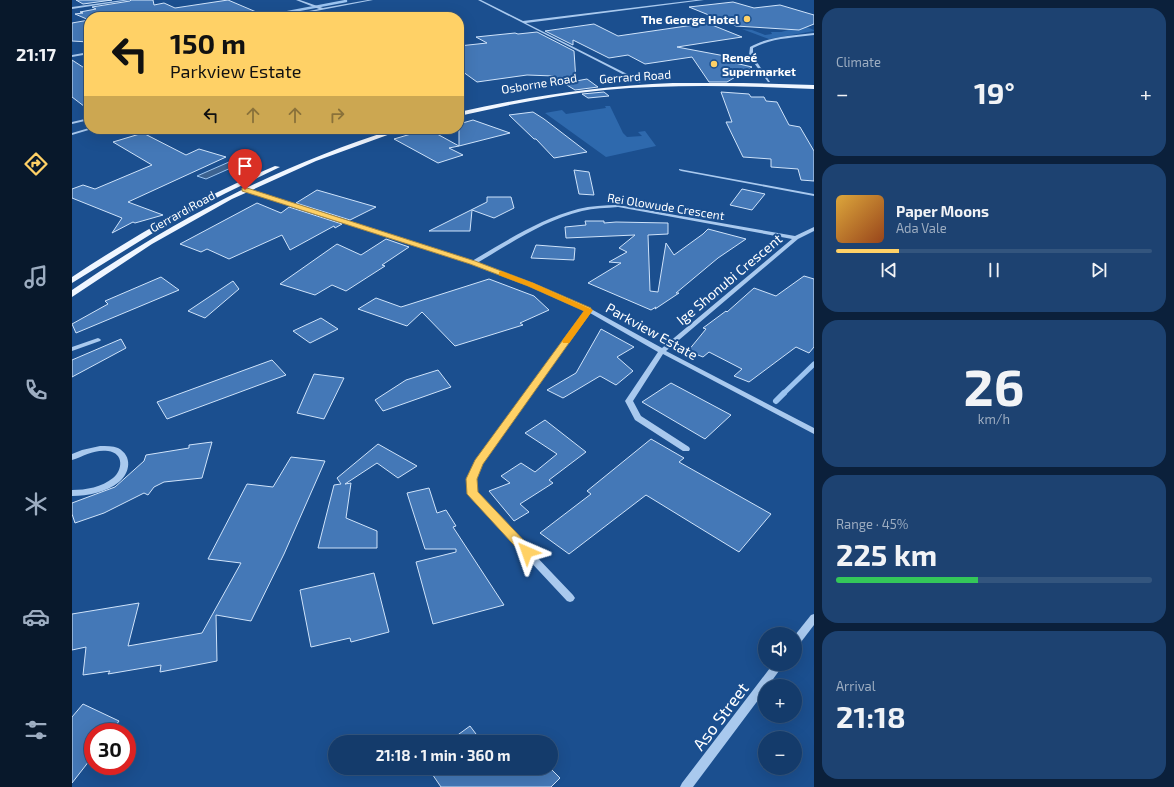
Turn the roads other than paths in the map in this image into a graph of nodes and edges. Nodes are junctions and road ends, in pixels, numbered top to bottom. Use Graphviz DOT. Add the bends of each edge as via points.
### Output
graph roads {
  1 [pos="129,0"];
  2 [pos="297,0"];
  3 [pos="372,0"];
  4 [pos="479,0"];
  5 [pos="703,0"];
  6 [pos="362,1"];
  7 [pos="72,8"];
  8 [pos="323,9"];
  9 [pos="307,12"];
  10 [pos="523,22"];
  11 [pos="814,34"];
  12 [pos="84,54"];
  13 [pos="72,56"];
  14 [pos="769,81"];
  15 [pos="640,82"];
  16 [pos="814,83"];
  17 [pos="814,87"];
  18 [pos="464,107"];
  19 [pos="464,113"];
  20 [pos="84,120"];
  21 [pos="72,123"];
  22 [pos="84,130"];
  23 [pos="73,133"];
  24 [pos="368,134"];
  25 [pos="386,134"];
  26 [pos="681,170"];
  27 [pos="245,190"];
  28 [pos="814,195"];
  29 [pos="814,229"];
  30 [pos="796,238"];
  31 [pos="473,263"];
  32 [pos="72,281"];
  33 [pos="72,294"];
  34 [pos="589,310"];
  35 [pos="98,340"];
  36 [pos="72,349"];
  37 [pos="662,351"];
  38 [pos="814,431"];
  39 [pos="686,449"];
  40 [pos="72,457"];
  41 [pos="72,493"];
  42 [pos="570,598"];
  43 [pos="814,618"];
  44 [pos="802,634"];
  45 [pos="774,671"];
  46 [pos="686,787"];
  1 -- 7 [label="street"];
  2 -- 8 [label="street"];
  3 -- 6 [label="street"];
  4 -- 10 [label="street"];
  5 -- 10 [label="street"];
  6 -- 8 [label="street"];
  8 -- 9 [label="street"];
  10 -- 15 [label="street"];
  11 -- 14 [label="street" via="759,43 751,48 751,56"];
  12 -- 13 [label="street"];
  14 -- 15 [label="main road, Osborne Road"];
  14 -- 16 [label="main road, Osborne Road"];
  15 -- 18 [label="main road, Osborne Road" via="558,90"];
  17 -- 19 [label="main road, Gerrard Road" via="728,84 625,87 543,97"];
  20 -- 21 [label="street"];
  22 -- 23 [label="street"];
  24 -- 32 [label="main road" via="300,158 207,199 146,233"];
  25 -- 27 [label="main road, Gerrard Road" via="315,159"];
  26 -- 28 [label="street"];
  27 -- 31 [label="street, Parkview Estate"];
  27 -- 33 [label="main road, Gerrard Road" via="120,260"];
  29 -- 30 [label="street, Ige Shonubi Crescent"];
  30 -- 31 [label="street, Rei Olowude Crescent" via="602,205 569,213 539,226"];
  30 -- 37 [label="street, Ige Shonubi Crescent"];
  31 -- 34 [label="street, Parkview Estate" via="531,284"];
  34 -- 37 [label="street, Parkview Estate"];
  34 -- 42 [label="street" via="479,462 472,479 472,494"];
  35 -- 36 [label="street"];
  37 -- 38 [label="street, Parkview Estate"];
  37 -- 39 [label="street, Ige Shonubi Crescent" via="629,402 638,418"];
  40 -- 41 [label="street" via="84,451 106,448 121,454 124,468 113,483 103,488 92,492"];
  43 -- 44 [label="street"];
  45 -- 46 [label="street, Aso Street"];
}
